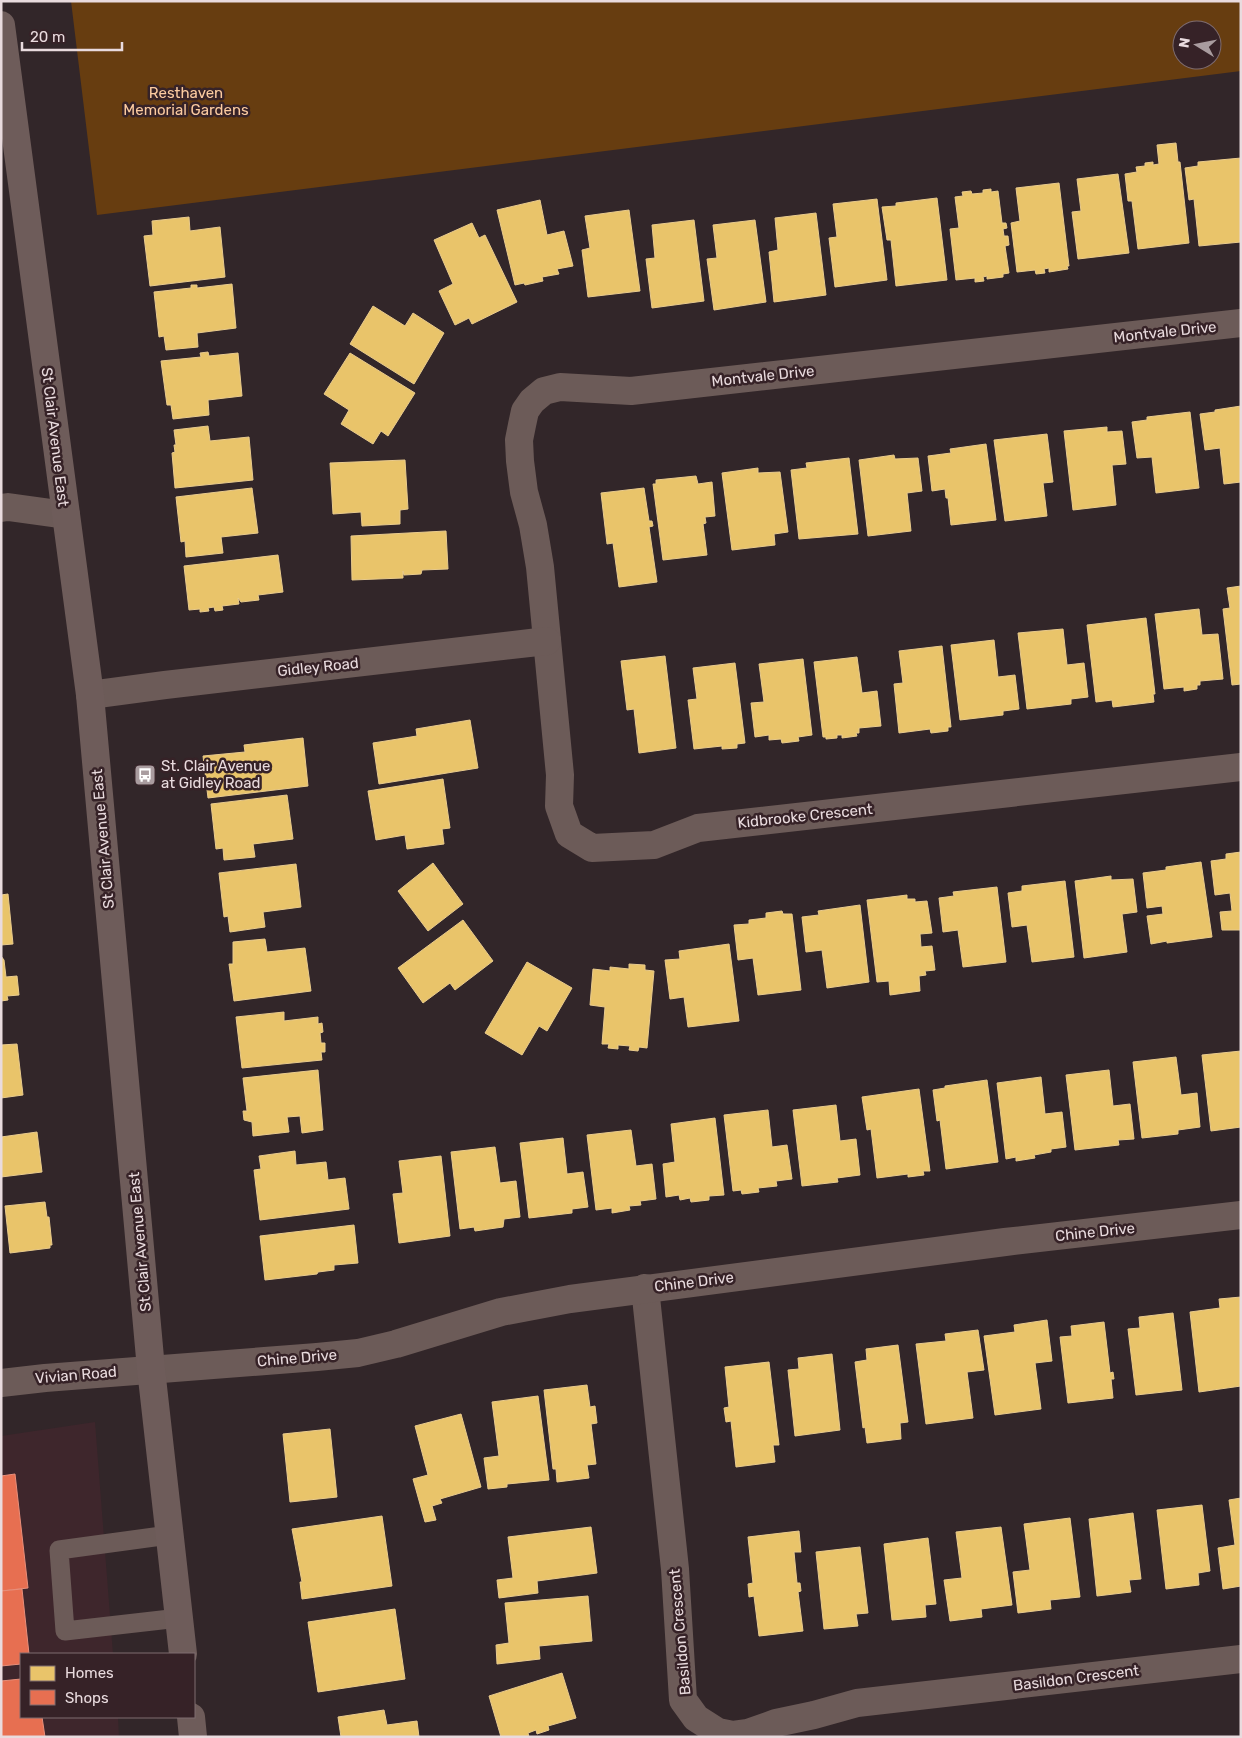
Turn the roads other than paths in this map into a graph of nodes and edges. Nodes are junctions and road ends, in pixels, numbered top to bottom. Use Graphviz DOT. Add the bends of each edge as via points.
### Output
graph roads {
  1 [pos="1,25"];
  2 [pos="1241,324"];
  3 [pos="1,508"];
  4 [pos="66,516"];
  5 [pos="546,641"];
  6 [pos="90,695"];
  7 [pos="1241,767"];
  8 [pos="1241,1215"];
  9 [pos="645,1288"];
  10 [pos="151,1369"];
  11 [pos="1,1383"];
  12 [pos="169,1535"];
  13 [pos="179,1618"];
  14 [pos="183,1653"];
  15 [pos="1241,1659"];
  16 [pos="190,1718"];
  17 [pos="193,1737"];
  1 -- 4 [label="main road, St Clair Avenue East"];
  2 -- 5 [label="street, Montvale Drive" via="631,391 560,387 544,391 525,411 519,440 524,492 540,567"];
  3 -- 4 [label="street"];
  4 -- 6 [label="main road, St Clair Avenue East"];
  5 -- 6 [label="street, Gidley Road"];
  5 -- 7 [label="street, Kidbrooke Crescent" via="560,775 559,806 569,834 592,848 654,845 698,828"];
  6 -- 10 [label="main road, St Clair Avenue East"];
  8 -- 9 [label="street, Chine Drive"];
  9 -- 10 [label="street, Chine Drive" via="533,1304 358,1353"];
  9 -- 15 [label="street, Basildon Crescent" via="674,1559 684,1700 696,1718 718,1732 748,1733 857,1703"];
  10 -- 11 [label="street, Vivian Road"];
  10 -- 12 [label="main road, St Clair Avenue East"];
  12 -- 13 [label="main road, St Clair Avenue East"];
  12 -- 13 [label="lane" via="59,1550 65,1632"];
  13 -- 14 [label="main road, St Clair Avenue East"];
  16 -- 17 [label="main road"];
}
